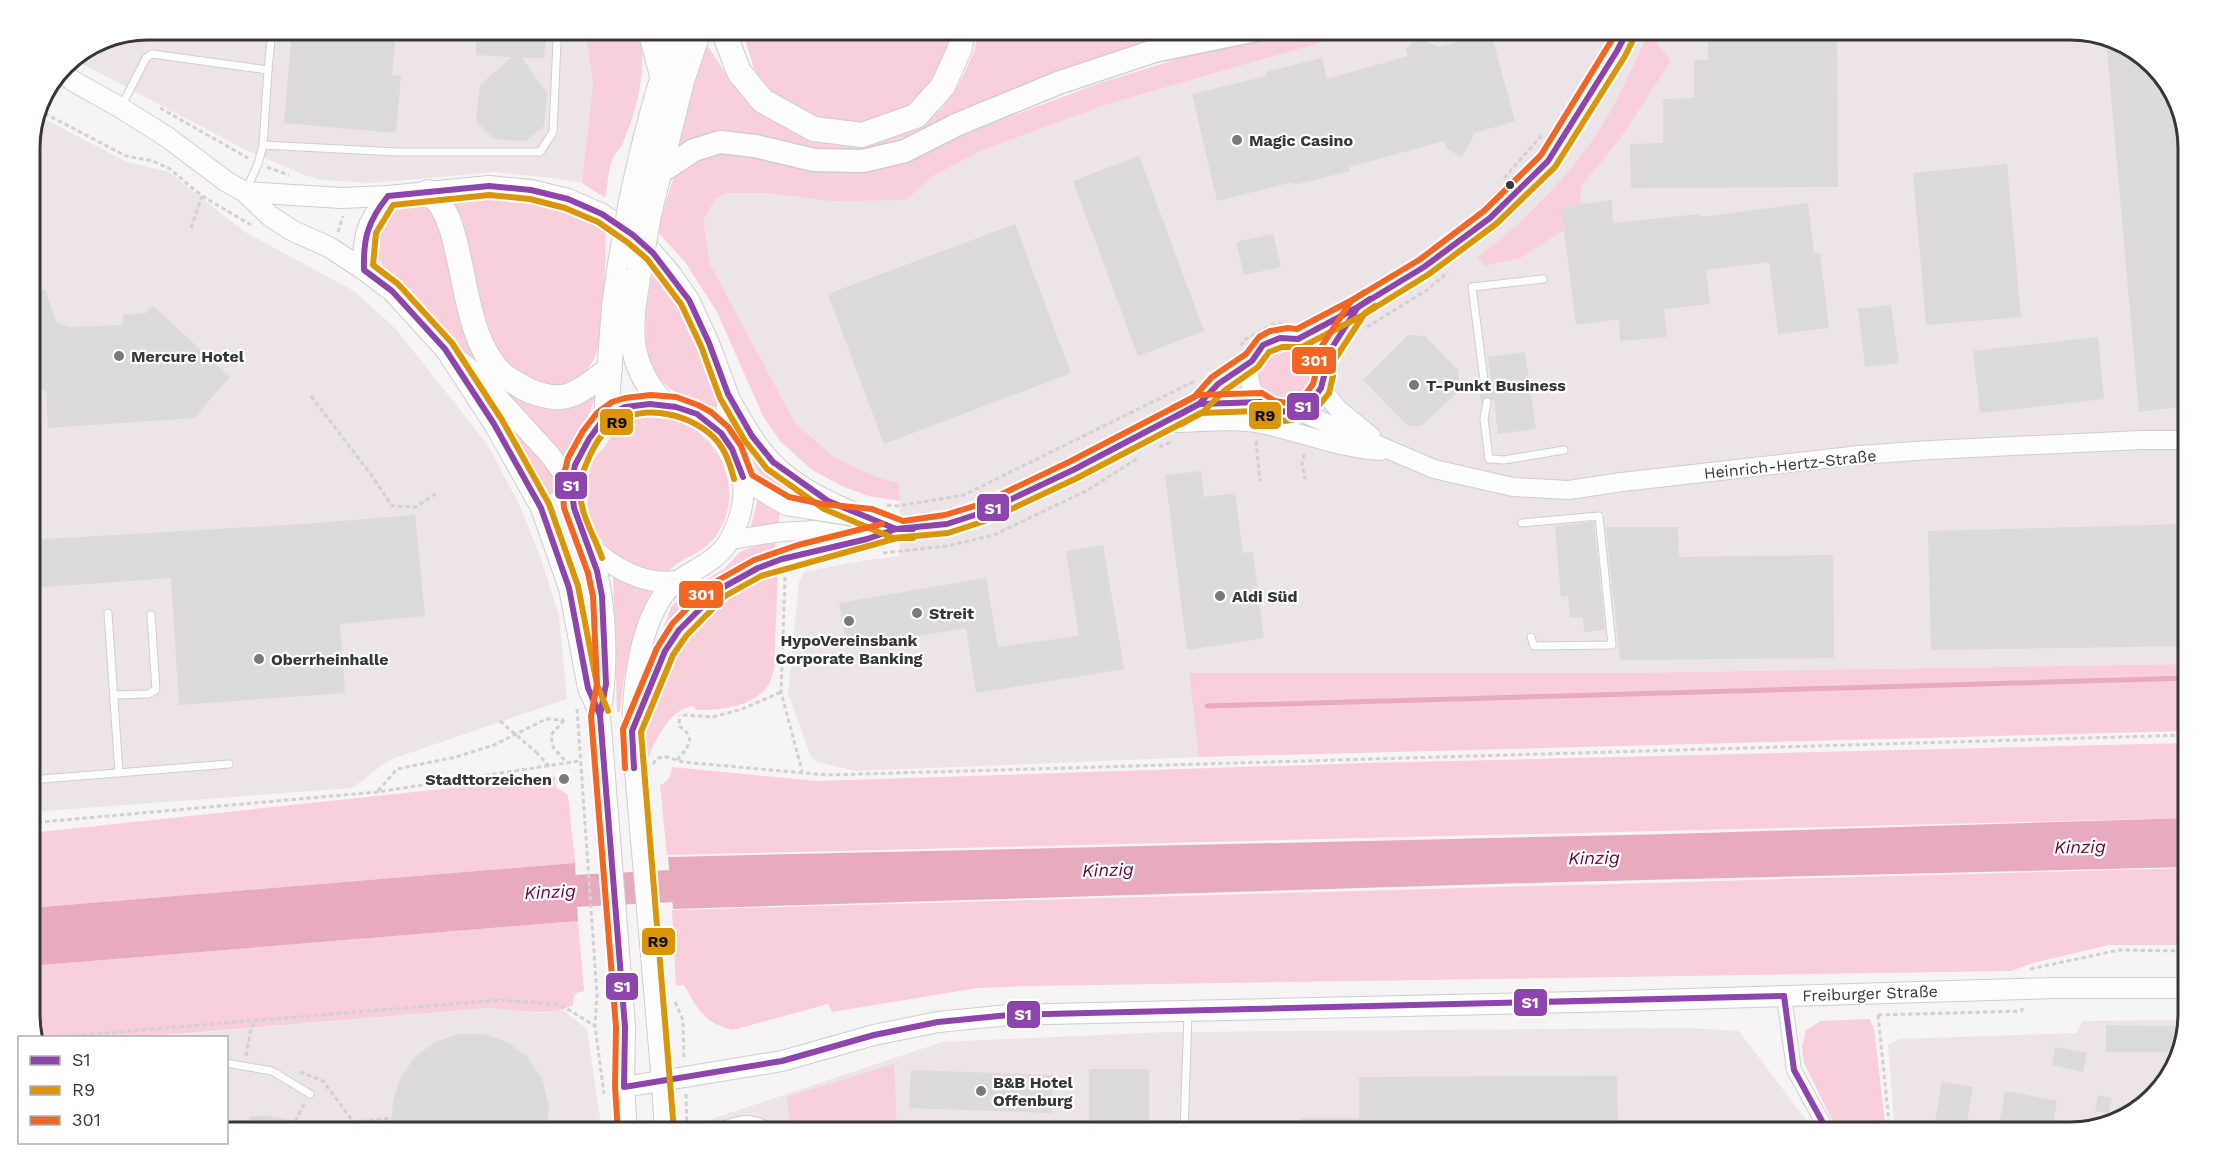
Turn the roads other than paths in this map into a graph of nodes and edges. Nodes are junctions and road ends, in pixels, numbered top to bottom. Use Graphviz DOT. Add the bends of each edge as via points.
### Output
graph roads {
  1 [pos="271,40"];
  2 [pos="557,40"];
  3 [pos="653,40"];
  4 [pos="676,40"];
  5 [pos="696,40"];
  6 [pos="727,40"];
  7 [pos="961,40"];
  8 [pos="1207,40"];
  9 [pos="1623,40"];
  10 [pos="268,70"];
  11 [pos="66,79"];
  12 [pos="663,79"];
  13 [pos="121,108"];
  14 [pos="263,145"];
  15 [pos="659,173"];
  16 [pos="245,192"];
  17 [pos="428,192"];
  18 [pos="388,196"];
  19 [pos="640,208"];
  20 [pos="630,265"];
  21 [pos="364,270"];
  22 [pos="1543,279"];
  23 [pos="1358,307"];
  24 [pos="1296,332"];
  25 [pos="445,349"];
  26 [pos="1246,355"];
  27 [pos="1322,363"];
  28 [pos="610,369"];
  29 [pos="1321,388"];
  30 [pos="1485,388"];
  31 [pos="728,394"];
  32 [pos="1262,402"];
  33 [pos="1487,402"];
  34 [pos="1199,404"];
  35 [pos="663,405"];
  36 [pos="1296,410"];
  37 [pos="606,417"];
  38 [pos="1163,423"];
  39 [pos="725,436"];
  40 [pos="2177,440"];
  41 [pos="1381,446"];
  42 [pos="1564,450"];
  43 [pos="1398,453"];
  44 [pos="744,480"];
  45 [pos="571,484"];
  46 [pos="870,518"];
  47 [pos="1522,523"];
  48 [pos="897,529"];
  49 [pos="867,539"];
  50 [pos="730,540"];
  51 [pos="590,547"];
  52 [pos="676,581"];
  53 [pos="108,613"];
  54 [pos="151,615"];
  55 [pos="1531,637"];
  56 [pos="114,695"];
  57 [pos="600,715"];
  58 [pos="632,731"];
  59 [pos="229,764"];
  60 [pos="119,773"];
  61 [pos="41,779"];
  62 [pos="2178,988"];
  63 [pos="1784,996"];
  64 [pos="1188,1012"];
  65 [pos="228,1063"];
  66 [pos="662,1082"];
  67 [pos="624,1087"];
  68 [pos="310,1094"];
  69 [pos="626,1121"];
  70 [pos="665,1121"];
  71 [pos="735,1121"];
  72 [pos="761,1121"];
  73 [pos="1184,1121"];
  74 [pos="1822,1121"];
  1 -- 10 [label="lane"];
  2 -- 14 [label="lane" via="553,132 540,152 397,152"];
  3 -- 12 [label="highway"];
  4 -- 12 [label="highway"];
  5 -- 15 [label="highway"];
  6 -- 7 [label="highway" via="739,72 763,101 814,129 862,135 916,116 943,86"];
  8 -- 15 [label="main road" via="1154,51 1058,82 904,151 863,161 814,160 720,142 694,150"];
  9 -- 23 [label="street" via="1548,161 1490,218 1424,267"];
  10 -- 13 [label="lane" via="152,54 146,58"];
  10 -- 14 [label="lane"];
  11 -- 13 [label="main road"];
  12 -- 19 [label="highway"];
  13 -- 16 [label="main road"];
  14 -- 16 [label="lane"];
  15 -- 19 [label="highway"];
  16 -- 18 [label="main road" via="342,198"];
  16 -- 21 [label="main road" via="270,216"];
  17 -- 18 [label="main road"];
  17 -- 28 [label="highway" via="444,209 475,329 503,375 546,396 567,396"];
  17 -- 31 [label="main road" via="489,186 531,190 602,213 633,235 671,274 689,300"];
  18 -- 21 [label="main road" via="369,225 363,245"];
  19 -- 20 [label="highway, bridge"];
  20 -- 28 [label="highway" via="614,306"];
  20 -- 35 [label="highway" via="633,346 639,371"];
  21 -- 25 [label="main road" via="392,291"];
  22 -- 30 [label="lane" via="1472,287"];
  23 -- 24 [label="street"];
  23 -- 27 [label="street"];
  24 -- 26 [label="street"];
  24 -- 27 [label="street"];
  25 -- 45 [label="main road" via="479,376"];
  25 -- 57 [label="main road" via="494,424 541,508 569,588 588,688"];
  26 -- 32 [label="street" via="1250,383"];
  26 -- 34 [label="street"];
  27 -- 29 [label="street"];
  28 -- 37 [label="highway"];
  29 -- 36 [label="street" via="1311,402"];
  29 -- 41 [label="street, Heinrich-Hertz-Straße" via="1338,409"];
  31 -- 39 [label="main road"];
  31 -- 46 [label="street" via="752,436 773,462 828,501"];
  32 -- 34 [label="street"];
  32 -- 36 [label="street" via="1278,411"];
  33 -- 42 [label="lane" via="1484,419 1489,459"];
  34 -- 38 [label="street"];
  35 -- 37 [label="main road" via="630,406"];
  35 -- 39 [label="main road" via="696,414"];
  36 -- 41 [label="street, Heinrich-Hertz-Straße"];
  37 -- 45 [label="main road" via="577,460"];
  38 -- 43 [label="street, Heinrich-Hertz-Straße" via="1237,421 1352,449"];
  38 -- 48 [label="street" via="984,512 947,524"];
  39 -- 44 [label="main road" via="738,457"];
  40 -- 43 [label="street, Heinrich-Hertz-Straße" via="1860,455 1569,490 1514,487 1459,476"];
  41 -- 43 [label="street, Heinrich-Hertz-Straße"];
  44 -- 46 [label="street" via="786,506"];
  44 -- 50 [label="main road" via="744,501"];
  45 -- 51 [label="main road" via="573,508"];
  46 -- 48 [label="street"];
  47 -- 55 [label="lane" via="1599,516 1612,645 1534,646"];
  48 -- 49 [label="street"];
  49 -- 50 [label="street" via="814,530"];
  49 -- 58 [label="street" via="758,567 720,589 679,630 665,651"];
  50 -- 52 [label="main road" via="718,556"];
  51 -- 52 [label="main road" via="636,576 655,582"];
  51 -- 57 [label="main road" via="602,595 606,685"];
  52 -- 58 [label="main road" via="662,598 647,632 633,692"];
  53 -- 56 [label="lane"];
  54 -- 56 [label="lane" via="156,690 148,694"];
  56 -- 60 [label="lane"];
  57 -- 67 [label="main road" via="623,994"];
  58 -- 66 [label="main road"];
  59 -- 60 [label="lane"];
  60 -- 61 [label="lane"];
  62 -- 63 [label="main road, Freiburger Straße"];
  63 -- 64 [label="main road, Freiburger Straße"];
  63 -- 74 [label="street" via="1794,1070"];
  64 -- 66 [label="main road, Freiburger Straße" via="1008,1015 938,1022 782,1061"];
  64 -- 73 [label="lane"];
  65 -- 68 [label="lane" via="272,1071"];
  66 -- 67 [label="main road, Freiburger Straße"];
  66 -- 70 [label="main road"];
  67 -- 69 [label="main road"];
  71 -- 72 [label="lane"];
}
